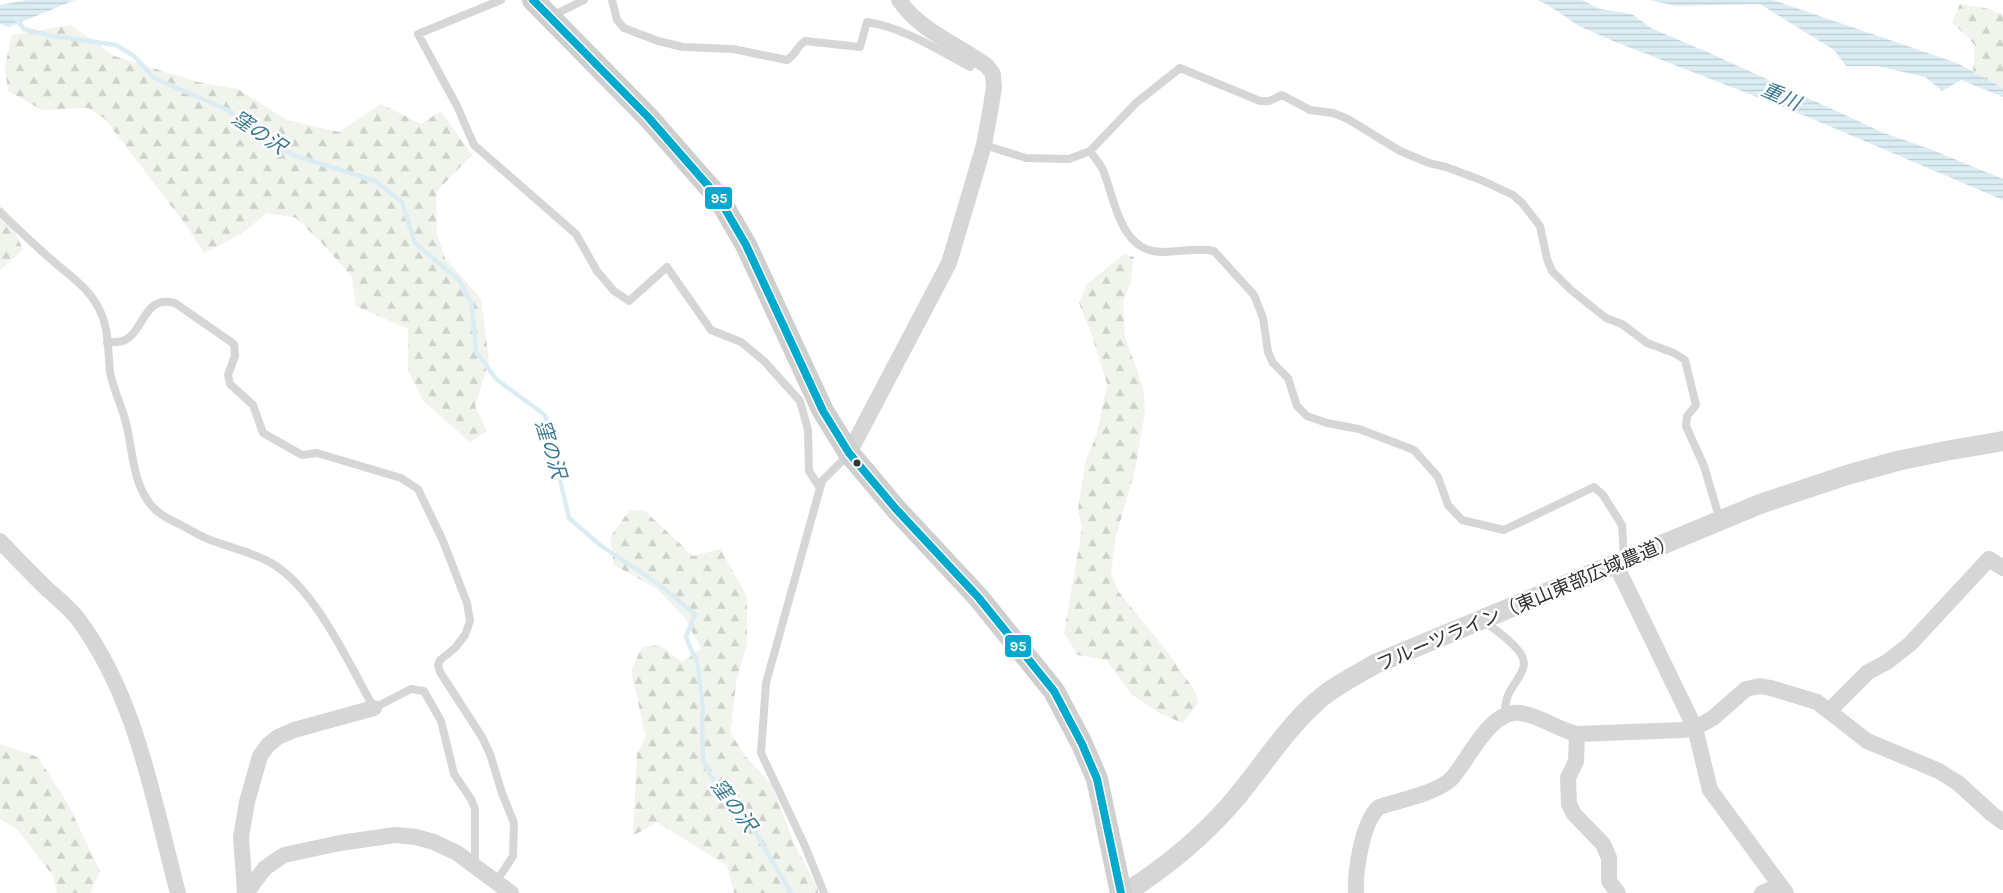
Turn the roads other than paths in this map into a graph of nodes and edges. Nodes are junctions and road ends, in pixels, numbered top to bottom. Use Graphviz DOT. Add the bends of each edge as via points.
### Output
graph roads {
  1 [pos="501,0"];
  2 [pos="533,0"];
  3 [pos="584,0"];
  4 [pos="612,0"];
  5 [pos="899,0"];
  6 [pos="550,17"];
  7 [pos="976,58"];
  8 [pos="984,144"];
  9 [pos="1090,151"];
  10 [pos="0,212"];
  11 [pos="107,342"];
  12 [pos="2003,441"];
  13 [pos="849,453"];
  14 [pos="820,488"];
  15 [pos="1720,520"];
  16 [pos="0,541"];
  17 [pos="1620,563"];
  18 [pos="2003,568"];
  19 [pos="1483,619"];
  20 [pos="374,708"];
  21 [pos="1829,711"];
  22 [pos="1505,716"];
  23 [pos="1695,728"];
  24 [pos="1578,734"];
  25 [pos="2003,822"];
  26 [pos="475,866"];
  27 [pos="493,884"];
  28 [pos="1783,889"];
  29 [pos="1132,891"];
  30 [pos="178,893"];
  31 [pos="246,893"];
  32 [pos="511,893"];
  33 [pos="824,893"];
  34 [pos="1356,893"];
  35 [pos="1618,893"];
  36 [pos="1762,893"];
  1 -- 14 [label="lane" via="418,34 474,145 576,234 597,271 614,292 629,302 667,267 711,330 741,342 764,360 800,401 808,430 809,471"];
  2 -- 6 [label="main road"];
  3 -- 6 [label="lane"];
  4 -- 7 [label="lane" via="617,20 624,28 683,47 733,49 787,60 805,41 860,47 867,22 888,25 970,67"];
  5 -- 7 [label="street" via="926,29"];
  6 -- 13 [label="main road" via="666,136 718,197 746,245 823,411"];
  7 -- 8 [label="street" via="993,74 994,87"];
  8 -- 9 [label="lane" via="1026,158 1069,159"];
  8 -- 13 [label="street" via="949,263"];
  9 -- 15 [label="lane" via="1136,103 1180,68 1260,101 1282,95 1310,110 1333,112 1400,151 1513,195 1540,226 1552,270 1571,290 1606,318 1622,324 1646,343 1685,360 1696,405 1687,416 1686,426 1704,466"];
  9 -- 17 [label="lane" via="1102,169 1112,203 1123,225 1137,244 1154,252 1205,248 1214,251 1254,295 1263,318 1272,364 1288,378 1297,406 1308,416 1359,429 1414,450 1438,477 1448,505 1462,520 1478,525 1504,530 1594,488 1603,495 1622,525"];
  10 -- 11 [label="lane" via="92,296 102,313"];
  11 -- 20 [label="lane" via="111,375 126,424 135,471 146,499 162,515 214,542 255,554 274,564 293,581 331,632"];
  11 -- 27 [label="lane" via="123,341 130,336 153,306 160,302 174,304 234,344 235,356 228,375 230,384 253,405 263,432 302,455 318,453 392,475 418,489 443,541 467,603 470,621 460,642 440,660 440,672 482,737 514,823 513,856"];
  12 -- 15 [label="street, フルーツライン（東山東部広域農道）" via="1855,473"];
  13 -- 14 [label="lane" via="822,481"];
  13 -- 29 [label="main road" via="978,597 1054,691 1096,779"];
  14 -- 33 [label="lane" via="766,683 761,753"];
  15 -- 17 [label="street, フルーツライン（東山東部広域農道）"];
  16 -- 30 [label="street" via="76,618 91,638 112,678 148,774"];
  17 -- 19 [label="street, フルーツライン（東山東部広域農道）"];
  17 -- 23 [label="street"];
  18 -- 21 [label="street" via="1989,559 1910,644 1868,672"];
  19 -- 22 [label="lane" via="1517,648 1525,665 1508,694"];
  19 -- 29 [label="street, フルーツライン（東山東部広域農道）" via="1376,664 1316,702 1292,726 1229,806 1190,845"];
  20 -- 26 [label="lane" via="411,688 424,691 429,698 441,721 454,774 472,799 475,809"];
  20 -- 31 [label="street" via="294,730 278,737 264,750 246,802 241,837"];
  21 -- 23 [label="street" via="1817,702 1760,686 1746,689 1713,718"];
  21 -- 25 [label="street" via="1867,741 1939,771 1958,783"];
  22 -- 24 [label="street" via="1519,712"];
  22 -- 34 [label="street" via="1487,730 1452,778 1443,785 1374,812 1362,845"];
  23 -- 24 [label="street"];
  23 -- 28 [label="street" via="1710,790"];
  24 -- 35 [label="street" via="1576,760 1568,778 1568,804 1603,844 1609,858 1609,881"];
  26 -- 27 [label="street"];
  26 -- 31 [label="street" via="457,852 434,842 395,835 284,855 265,868"];
  27 -- 32 [label="street"];
  28 -- 36 [label="street"];
}
